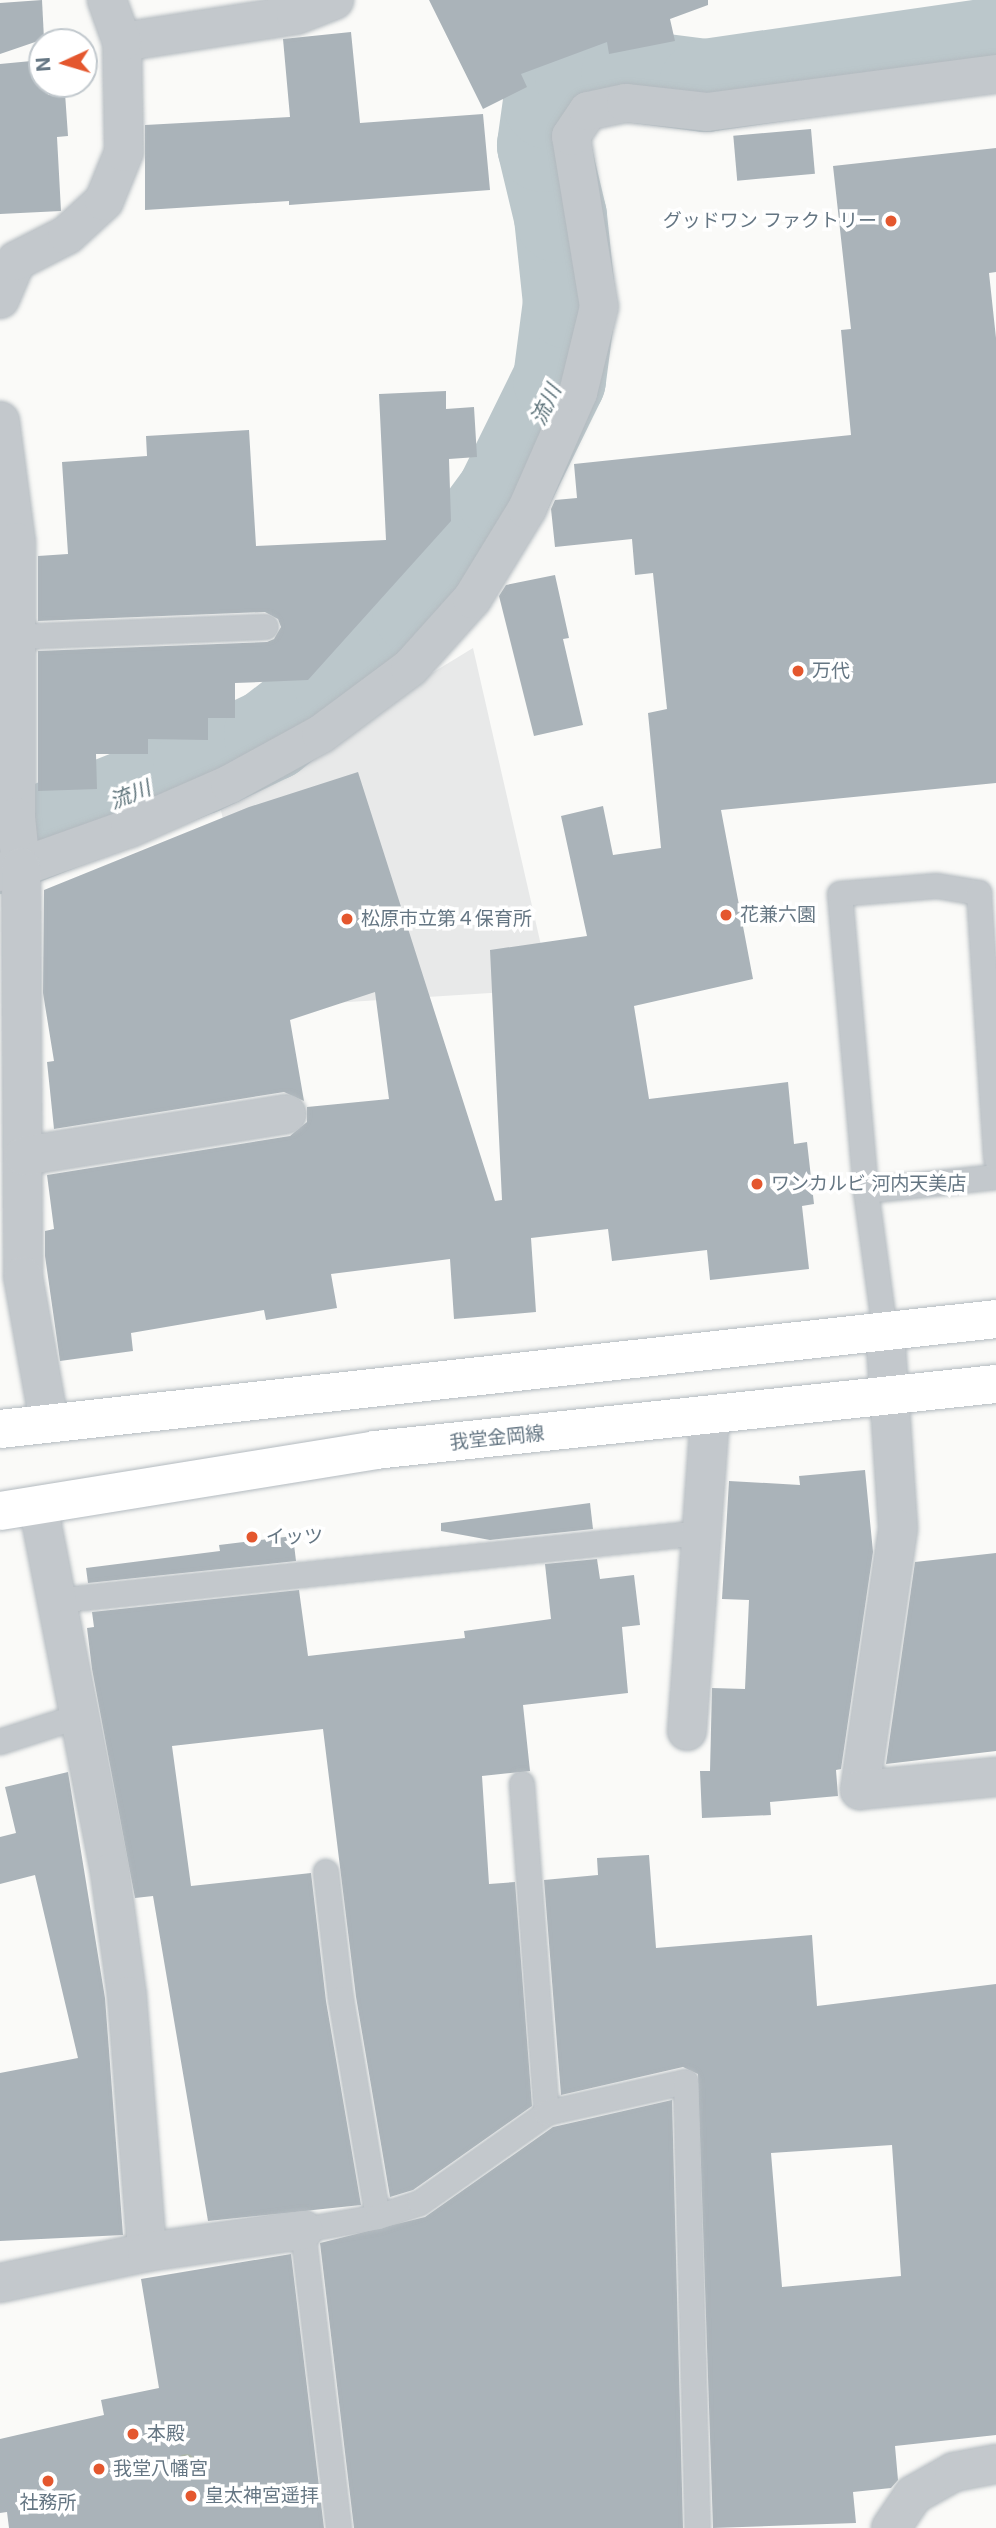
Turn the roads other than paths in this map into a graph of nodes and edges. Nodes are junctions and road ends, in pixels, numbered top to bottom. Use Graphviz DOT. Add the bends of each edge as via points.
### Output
graph roads {
  1 [pos="107,0"];
  2 [pos="334,0"];
  3 [pos="122,42"];
  4 [pos="996,74"];
  5 [pos="8,261"];
  6 [pos="0,299"];
  7 [pos="0,421"];
  8 [pos="7,525"];
  9 [pos="265,627"];
  10 [pos="16,637"];
  11 [pos="14,852"];
  12 [pos="987,892"];
  13 [pos="288,1114"];
  14 [pos="24,1156"];
  15 [pos="996,1158"];
  16 [pos="996,1177"];
  17 [pos="866,1191"];
  18 [pos="996,1319"];
  19 [pos="885,1331"];
  20 [pos="996,1384"];
  21 [pos="892,1395"];
  22 [pos="710,1416"];
  23 [pos="49,1422"];
  24 [pos="0,1429"];
  25 [pos="38,1505"];
  26 [pos="0,1511"];
  27 [pos="701,1533"];
  28 [pos="57,1601"];
  29 [pos="77,1717"];
  30 [pos="687,1731"];
  31 [pos="0,1742"];
  32 [pos="996,1777"];
  33 [pos="522,1784"];
  34 [pos="326,1872"];
  35 [pos="547,2112"];
  36 [pos="379,2217"];
  37 [pos="303,2230"];
  38 [pos="147,2252"];
  39 [pos="0,2283"];
  40 [pos="996,2464"];
  41 [pos="339,2528"];
  42 [pos="698,2528"];
  43 [pos="891,2528"];
  1 -- 3 [label="street"];
  2 -- 3 [label="street" via="296,15"];
  3 -- 5 [label="street" via="124,152 104,201 67,235"];
  4 -- 11 [label="street" via="707,112 626,103 588,111 571,136 599,307 578,393 527,509 472,599 410,668 321,734 230,784 155,817"];
  5 -- 6 [label="street"];
  7 -- 8 [label="street"];
  8 -- 10 [label="street"];
  9 -- 10 [label="lane"];
  10 -- 11 [label="street"];
  11 -- 14 [label="street"];
  12 -- 15 [label="lane"];
  12 -- 17 [label="lane" via="937,886 840,894"];
  13 -- 14 [label="street"];
  14 -- 23 [label="street" via="23,1276"];
  16 -- 17 [label="lane"];
  17 -- 19 [label="lane"];
  18 -- 19 [label="main road"];
  19 -- 21 [label="street"];
  19 -- 23 [label="main road"];
  20 -- 21 [label="main road, 我堂金岡線"];
  21 -- 22 [label="main road, 我堂金岡線"];
  21 -- 32 [label="street" via="898,1529 860,1790"];
  22 -- 25 [label="main road, 我堂金岡線" via="375,1450"];
  22 -- 27 [label="street"];
  23 -- 24 [label="main road"];
  25 -- 26 [label="main road, 我堂金岡線"];
  25 -- 28 [label="street"];
  27 -- 28 [label="lane"];
  27 -- 30 [label="street"];
  28 -- 29 [label="street"];
  29 -- 31 [label="lane"];
  29 -- 38 [label="street" via="110,1873 127,1996"];
  33 -- 35 [label="lane"];
  34 -- 36 [label="lane" via="341,1999"];
  35 -- 36 [label="lane" via="420,2203"];
  35 -- 42 [label="lane" via="686,2082"];
  36 -- 37 [label="lane"];
  37 -- 38 [label="street"];
  37 -- 41 [label="lane"];
  38 -- 39 [label="street"];
  40 -- 43 [label="street" via="954,2472 913,2495"];
}
